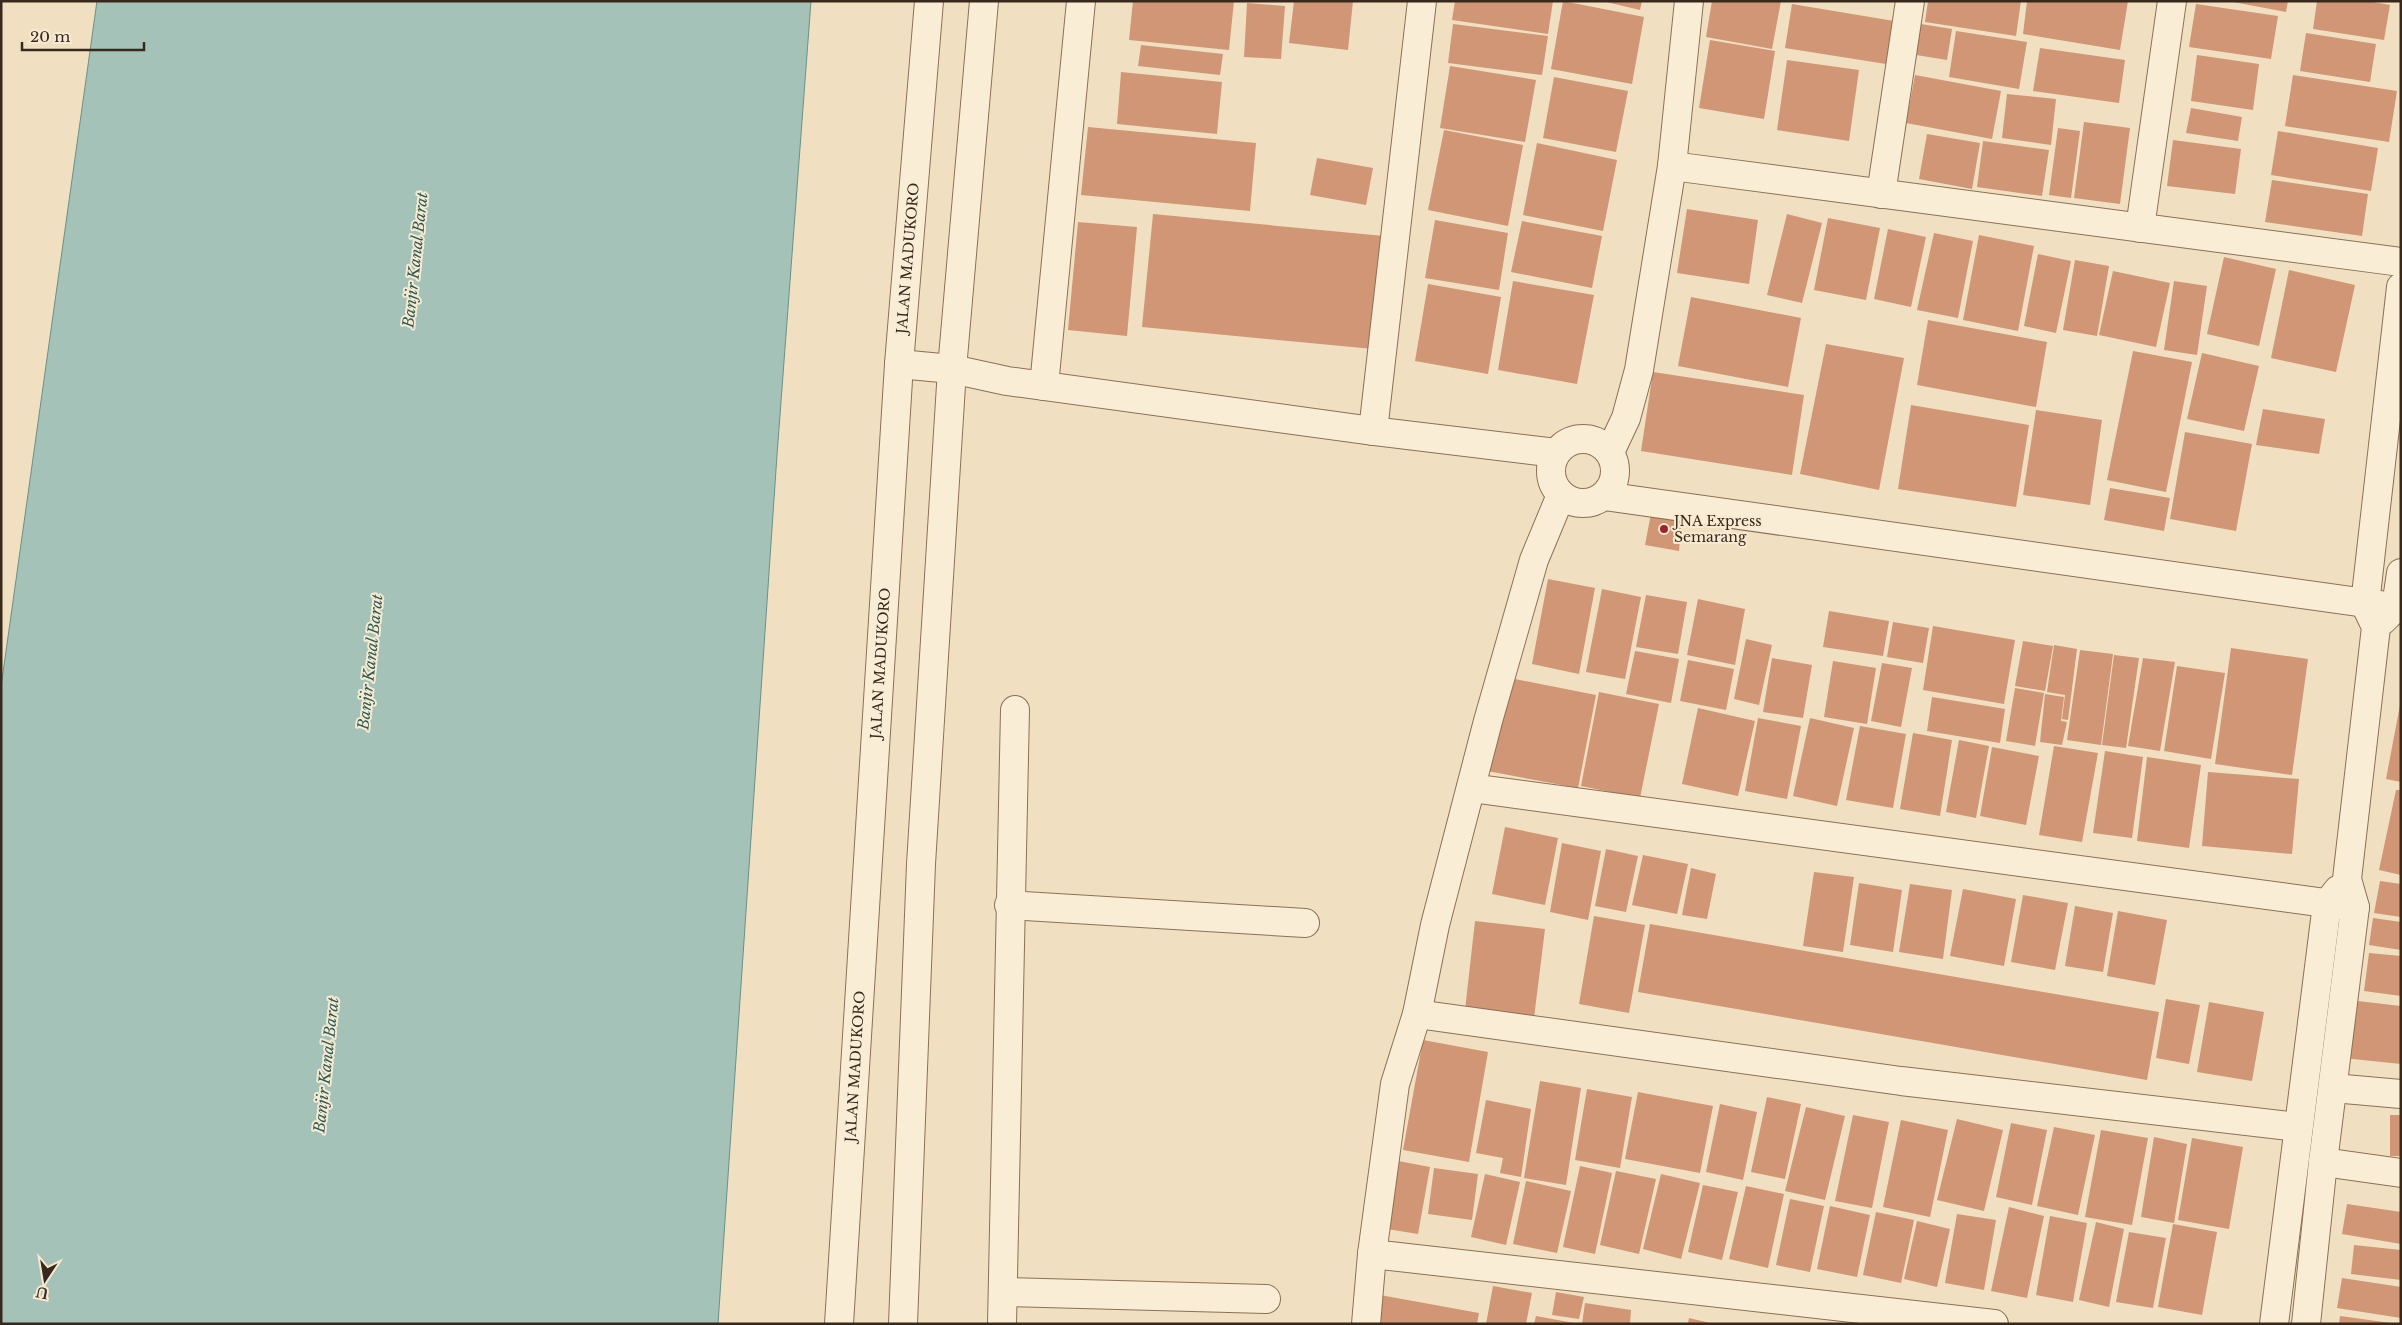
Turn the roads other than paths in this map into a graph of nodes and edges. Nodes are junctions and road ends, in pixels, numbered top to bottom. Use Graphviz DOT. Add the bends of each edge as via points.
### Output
graph roads {
  1 [pos="929,1"];
  2 [pos="984,1"];
  3 [pos="1081,1"];
  4 [pos="1422,1"];
  5 [pos="1689,1"];
  6 [pos="1910,1"];
  7 [pos="2172,1"];
  8 [pos="1672,166"];
  9 [pos="1880,194"];
  10 [pos="2140,228"];
  11 [pos="2401,262"];
  12 [pos="2401,287"];
  13 [pos="900,364"];
  14 [pos="952,369"];
  15 [pos="1044,386"];
  16 [pos="1373,431"];
  17 [pos="1610,452"];
  18 [pos="1556,453"];
  19 [pos="1561,495"];
  20 [pos="1604,496"];
  21 [pos="2401,573"];
  22 [pos="2398,607"];
  23 [pos="2371,615"];
  24 [pos="1015,710"];
  25 [pos="1471,788"];
  26 [pos="2348,879"];
  27 [pos="2327,904"];
  28 [pos="1009,905"];
  29 [pos="2355,908"];
  30 [pos="1305,923"];
  31 [pos="1417,1014"];
  32 [pos="2333,1088"];
  33 [pos="2401,1094"];
  34 [pos="2298,1127"];
  35 [pos="2324,1162"];
  36 [pos="2401,1173"];
  37 [pos="1372,1254"];
  38 [pos="1003,1292"];
  39 [pos="1266,1299"];
  40 [pos="839,1324"];
  41 [pos="902,1324"];
  42 [pos="1002,1324"];
  43 [pos="1366,1324"];
  44 [pos="1994,1324"];
  45 [pos="2274,1324"];
  46 [pos="2306,1324"];
  1 -- 13 [label="street, JALAN MADUKORO"];
  2 -- 14 [label="street"];
  3 -- 15 [label="street"];
  4 -- 16 [label="street"];
  5 -- 8 [label="street"];
  6 -- 9 [label="street"];
  7 -- 10 [label="street"];
  8 -- 9 [label="street"];
  8 -- 17 [label="street" via="1639,370 1626,418"];
  9 -- 10 [label="street"];
  10 -- 11 [label="street"];
  12 -- 23 [label="street"];
  13 -- 14 [label="street"];
  13 -- 40 [label="street, JALAN MADUKORO"];
  14 -- 15 [label="street"];
  14 -- 41 [label="street" via="921,864"];
  15 -- 16 [label="street"];
  16 -- 18 [label="street"];
  17 -- 18 [label="street" via="1597,442 1582,438 1567,443"];
  17 -- 20 [label="street" via="1615,463 1615,475"];
  18 -- 19 [label="street" via="1550,475"];
  19 -- 20 [label="street" via="1582,503"];
  19 -- 25 [label="street" via="1534,560"];
  20 -- 23 [label="street"];
  21 -- 22 [label="street"];
  22 -- 23 [label="street"];
  23 -- 26 [label="street"];
  24 -- 28 [label="street"];
  25 -- 27 [label="street"];
  25 -- 31 [label="street" via="1435,926"];
  26 -- 27 [label="street"];
  26 -- 29 [label="street"];
  27 -- 29 [label="street"];
  27 -- 34 [label="street"];
  28 -- 30 [label="street"];
  28 -- 38 [label="street"];
  29 -- 32 [label="street"];
  31 -- 34 [label="street" via="1900,1082"];
  31 -- 37 [label="street" via="1395,1084"];
  32 -- 33 [label="street"];
  32 -- 35 [label="street"];
  34 -- 45 [label="street"];
  35 -- 36 [label="street"];
  35 -- 46 [label="street"];
  37 -- 43 [label="street"];
  37 -- 44 [label="street"];
  38 -- 39 [label="street"];
  38 -- 42 [label="street"];
}
